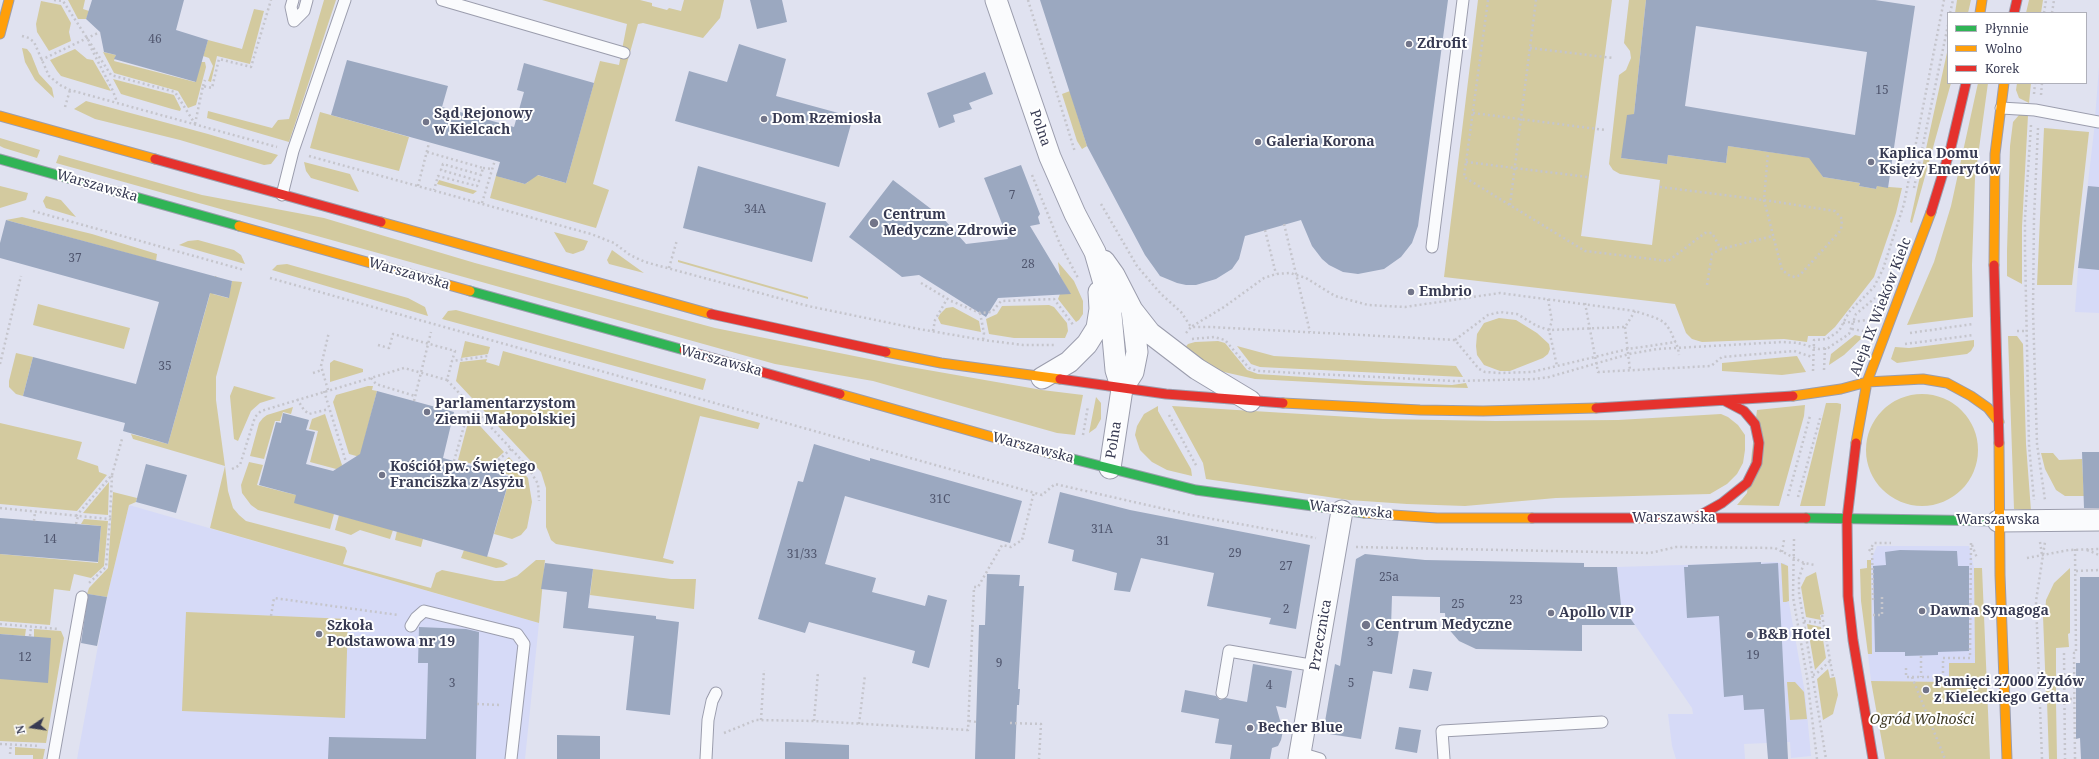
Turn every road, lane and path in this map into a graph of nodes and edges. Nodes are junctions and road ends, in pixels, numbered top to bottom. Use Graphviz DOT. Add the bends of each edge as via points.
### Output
graph roads {
  1 [pos="9,0"];
  2 [pos="54,0"];
  3 [pos="271,0"];
  4 [pos="293,0"];
  5 [pos="307,0"];
  6 [pos="345,0"];
  7 [pos="442,0"];
  8 [pos="996,0"];
  9 [pos="1028,0"];
  10 [pos="1463,0"];
  11 [pos="1488,0"];
  12 [pos="1536,0"];
  13 [pos="1944,0"];
  14 [pos="1953,0"];
  15 [pos="1982,0"];
  16 [pos="2016,0"];
  17 [pos="2046,0"];
  18 [pos="2054,0"];
  19 [pos="1950,12"];
  20 [pos="1980,12"];
  21 [pos="2014,12"];
  22 [pos="2044,12"];
  23 [pos="2052,12"];
  24 [pos="1947,30"];
  25 [pos="100,32"];
  26 [pos="0,34"];
  27 [pos="20,36"];
  28 [pos="87,39"];
  29 [pos="1530,48"];
  30 [pos="624,53"];
  31 [pos="1613,58"];
  32 [pos="41,60"];
  33 [pos="204,80"];
  34 [pos="1966,84"];
  35 [pos="2004,84"];
  36 [pos="203,86"];
  37 [pos="70,90"];
  38 [pos="117,103"];
  39 [pos="65,107"];
  40 [pos="2000,108"];
  41 [pos="1472,113"];
  42 [pos="0,116"];
  43 [pos="1521,120"];
  44 [pos="2099,122"];
  45 [pos="2031,123"];
  46 [pos="195,124"];
  47 [pos="2038,124"];
  48 [pos="1605,130"];
  49 [pos="429,142"];
  50 [pos="281,148"];
  51 [pos="427,152"];
  52 [pos="1076,152"];
  53 [pos="1768,152"];
  54 [pos="304,154"];
  55 [pos="0,159"];
  56 [pos="495,160"];
  57 [pos="1466,162"];
  58 [pos="483,168"];
  59 [pos="1514,168"];
  60 [pos="492,169"];
  61 [pos="1588,177"];
  62 [pos="418,186"];
  63 [pos="1660,187"];
  64 [pos="434,190"];
  65 [pos="1914,190"];
  66 [pos="282,195"];
  67 [pos="1764,200"];
  68 [pos="482,203"];
  69 [pos="1101,204"];
  70 [pos="1510,205"];
  71 [pos="33,211"];
  72 [pos="1284,224"];
  73 [pos="1265,230"];
  74 [pos="1772,236"];
  75 [pos="677,240"];
  76 [pos="1432,247"];
  77 [pos="1721,249"];
  78 [pos="1095,252"];
  79 [pos="670,268"];
  80 [pos="244,270"];
  81 [pos="1276,274"];
  82 [pos="21,276"];
  83 [pos="270,278"];
  84 [pos="921,282"];
  85 [pos="1707,285"];
  86 [pos="1877,295"];
  87 [pos="1548,298"];
  88 [pos="947,299"];
  89 [pos="1585,304"];
  90 [pos="1132,310"];
  91 [pos="1635,311"];
  92 [pos="980,313"];
  93 [pos="1867,320"];
  94 [pos="1853,322"];
  95 [pos="1843,323"];
  96 [pos="1973,324"];
  97 [pos="1075,327"];
  98 [pos="1191,327"];
  99 [pos="1625,327"];
  100 [pos="1852,329"];
  101 [pos="1549,330"];
  102 [pos="1590,330"];
  103 [pos="933,331"];
  104 [pos="329,332"];
  105 [pos="431,332"];
  106 [pos="1310,332"];
  107 [pos="1866,332"];
  108 [pos="1907,332"];
  109 [pos="1974,336"];
  110 [pos="1182,339"];
  111 [pos="984,340"];
  112 [pos="1455,340"];
  113 [pos="1187,341"];
  114 [pos="1676,342"];
  115 [pos="429,344"];
  116 [pos="1901,344"];
  117 [pos="378,345"];
  118 [pos="1059,345"];
  119 [pos="1678,348"];
  120 [pos="1813,348"];
  121 [pos="1825,348"];
  122 [pos="1628,349"];
  123 [pos="1628,354"];
  124 [pos="1679,355"];
  125 [pos="488,356"];
  126 [pos="1595,356"];
  127 [pos="1812,357"];
  128 [pos="452,361"];
  129 [pos="0,364"];
  130 [pos="1597,364"];
  131 [pos="1556,366"];
  132 [pos="1825,367"];
  133 [pos="323,370"];
  134 [pos="1630,370"];
  135 [pos="313,373"];
  136 [pos="421,373"];
  137 [pos="371,378"];
  138 [pos="1042,378"];
  139 [pos="447,380"];
  140 [pos="1867,382"];
  141 [pos="1122,389"];
  142 [pos="328,390"];
  143 [pos="324,391"];
  144 [pos="1813,393"];
  145 [pos="415,396"];
  146 [pos="297,399"];
  147 [pos="414,401"];
  148 [pos="1250,401"];
  149 [pos="1725,401"];
  150 [pos="1088,404"];
  151 [pos="470,405"];
  152 [pos="329,409"];
  153 [pos="1822,409"];
  154 [pos="1167,413"];
  155 [pos="1999,422"];
  156 [pos="1084,435"];
  157 [pos="122,439"];
  158 [pos="511,449"];
  159 [pos="454,461"];
  160 [pos="346,462"];
  161 [pos="1110,468"];
  162 [pos="232,469"];
  163 [pos="1198,469"];
  164 [pos="487,470"];
  165 [pos="112,475"];
  166 [pos="1074,482"];
  167 [pos="1072,488"];
  168 [pos="1034,492"];
  169 [pos="1798,499"];
  170 [pos="539,501"];
  171 [pos="2034,503"];
  172 [pos="2045,503"];
  173 [pos="0,508"];
  174 [pos="1342,511"];
  175 [pos="35,512"];
  176 [pos="77,516"];
  177 [pos="1695,518"];
  178 [pos="1785,518"];
  179 [pos="1847,518"];
  180 [pos="110,519"];
  181 [pos="2099,520"];
  182 [pos="34,521"];
  183 [pos="1998,521"];
  184 [pos="76,524"];
  185 [pos="1319,540"];
  186 [pos="2040,541"];
  187 [pos="1897,543"];
  188 [pos="1964,543"];
  189 [pos="1971,543"];
  190 [pos="1793,545"];
  191 [pos="1355,547"];
  192 [pos="2075,549"];
  193 [pos="2081,549"];
  194 [pos="2099,549"];
  195 [pos="1782,552"];
  196 [pos="2042,555"];
  197 [pos="2099,555"];
  198 [pos="1866,556"];
  199 [pos="1794,558"];
  200 [pos="2027,558"];
  201 [pos="1982,560"];
  202 [pos="1804,563"];
  203 [pos="1815,565"];
  204 [pos="2099,570"];
  205 [pos="2075,571"];
  206 [pos="82,597"];
  207 [pos="1882,597"];
  208 [pos="1822,615"];
  209 [pos="1873,615"];
  210 [pos="272,616"];
  211 [pos="1804,621"];
  212 [pos="413,622"];
  213 [pos="0,624"];
  214 [pos="1824,624"];
  215 [pos="31,627"];
  216 [pos="61,629"];
  217 [pos="30,636"];
  218 [pos="2064,653"];
  219 [pos="1921,656"];
  220 [pos="1830,661"];
  221 [pos="1316,666"];
  222 [pos="1906,668"];
  223 [pos="764,670"];
  224 [pos="818,672"];
  225 [pos="865,675"];
  226 [pos="1812,675"];
  227 [pos="1912,677"];
  228 [pos="1921,677"];
  229 [pos="1833,678"];
  230 [pos="716,693"];
  231 [pos="1222,694"];
  232 [pos="2040,699"];
  233 [pos="2065,699"];
  234 [pos="2074,699"];
  235 [pos="477,704"];
  236 [pos="517,705"];
  237 [pos="761,720"];
  238 [pos="814,721"];
  239 [pos="969,721"];
  240 [pos="976,722"];
  241 [pos="1010,722"];
  242 [pos="1602,722"];
  243 [pos="859,724"];
  244 [pos="707,741"];
  245 [pos="0,744"];
  246 [pos="11,744"];
  247 [pos="48,746"];
  248 [pos="10,754"];
  249 [pos="1299,756"];
  250 [pos="53,759"];
  251 [pos="511,759"];
  252 [pos="706,759"];
  253 [pos="1039,759"];
  254 [pos="1320,759"];
  255 [pos="1444,759"];
  256 [pos="1817,759"];
  257 [pos="1825,759"];
  258 [pos="1873,759"];
  259 [pos="1945,759"];
  260 [pos="2007,759"];
  261 [pos="2042,759"];
  262 [pos="2065,759"];
  263 [pos="2075,759"];
  1 -- 26 [label="main road"];
  2 -- 28 [label="path" via="64,2"];
  3 -- 36 [label="path" via="251,67 219,59 212,88"];
  4 -- 5 [label="lane" via="291,7 294,21 304,11"];
  6 -- 66 [label="lane" via="294,151"];
  7 -- 30 [label="lane"];
  8 -- 78 [label="street, Polna" via="1050,157"];
  9 -- 52 [label="path"];
  10 -- 76 [label="lane"];
  11 -- 41 [label="path"];
  12 -- 29 [label="path"];
  13 -- 95 [label="path" via="1931,74 1897,227 1877,283 1852,308"];
  14 -- 19 [label="path"];
  15 -- 20 [label="main road"];
  16 -- 21 [label="main road"];
  17 -- 22 [label="path"];
  18 -- 23 [label="path"];
  24 -- 65 [label="path"];
  25 -- 28 [label="path"];
  27 -- 32 [label="path" via="34,42"];
  28 -- 32 [label="path"];
  28 -- 38 [label="path"];
  28 -- 46 [label="path" via="111,75 175,92"];
  29 -- 31 [label="path"];
  29 -- 43 [label="path"];
  32 -- 37 [label="path" via="55,82"];
  33 -- 36 [label="path"];
  34 -- 140 [label="main road, Aleja IX Wieków Kielc" via="1951,147 1930,216"];
  35 -- 40 [label="main road"];
  36 -- 46 [label="path"];
  37 -- 38 [label="path"];
  37 -- 39 [label="path"];
  38 -- 46 [label="path"];
  40 -- 44 [label="lane" via="2066,114 2081,120"];
  40 -- 155 [label="main road" via="1994,199 1994,293"];
  41 -- 43 [label="path"];
  41 -- 57 [label="path"];
  42 -- 66 [label="main road"];
  43 -- 48 [label="path"];
  43 -- 59 [label="path"];
  45 -- 171 [label="path" via="2025,250 2029,445"];
  46 -- 50 [label="path"];
  47 -- 172 [label="path" via="2031,311 2037,444"];
  49 -- 51 [label="path"];
  51 -- 58 [label="path"];
  51 -- 62 [label="path"];
  53 -- 67 [label="path"];
  54 -- 62 [label="path"];
  55 -- 161 [label="main road, Warszawska" via="541,312"];
  56 -- 60 [label="path"];
  57 -- 59 [label="path"];
  57 -- 70 [label="path" via="1464,177"];
  58 -- 60 [label="path"];
  58 -- 64 [label="path" via="481,175 443,164 441,170 479,181 477,186 438,176"];
  59 -- 61 [label="path"];
  59 -- 70 [label="path"];
  60 -- 68 [label="path"];
  62 -- 64 [label="path"];
  63 -- 67 [label="path"];
  64 -- 68 [label="path"];
  66 -- 138 [label="main road" via="699,311 841,344"];
  67 -- 74 [label="path"];
  67 -- 74 [label="path" via="1830,209 1842,219 1841,230 1800,275 1790,276 1782,270"];
  68 -- 79 [label="path" via="591,234 614,243 645,262"];
  69 -- 98 [label="path" via="1137,266 1161,294 1181,312"];
  70 -- 77 [label="path" via="1585,251 1668,261 1705,233 1712,233"];
  71 -- 80 [label="path"];
  72 -- 106 [label="path, bridge"];
  73 -- 81 [label="path"];
  74 -- 77 [label="path"];
  75 -- 79 [label="path"];
  77 -- 85 [label="path" via="1712,254"];
  78 -- 90 [label="street, Polna" via="1114,275"];
  78 -- 138 [label="street, Polna" via="1100,308 1097,328 1078,354"];
  78 -- 141 [label="street, Polna" via="1110,304 1116,370"];
  79 -- 103 [label="path" via="808,306"];
  81 -- 87 [label="path" via="1298,275 1335,296 1381,306 1410,306 1492,293"];
  81 -- 98 [label="path" via="1264,278"];
  82 -- 129 [label="path"];
  83 -- 168 [label="path"];
  84 -- 88 [label="path"];
  86 -- 94 [label="path" via="1856,314"];
  87 -- 89 [label="path"];
  87 -- 101 [label="path" via="1552,321"];
  88 -- 92 [label="path"];
  88 -- 103 [label="path" via="934,320"];
  89 -- 91 [label="path"];
  89 -- 102 [label="path"];
  90 -- 141 [label="street, Polna" via="1136,352 1133,372"];
  90 -- 148 [label="street, Polna" via="1150,333 1177,355"];
  91 -- 99 [label="path"];
  91 -- 114 [label="path" via="1664,322"];
  92 -- 97 [label="path" via="992,312 1000,301 1054,299"];
  92 -- 111 [label="path"];
  93 -- 94 [label="path"];
  94 -- 95 [label="path"];
  94 -- 100 [label="path"];
  95 -- 120 [label="path" via="1832,336 1814,340"];
  96 -- 108 [label="path"];
  98 -- 106 [label="path"];
  98 -- 110 [label="path"];
  99 -- 102 [label="path"];
  99 -- 122 [label="path"];
  100 -- 107 [label="path"];
  100 -- 121 [label="path" via="1846,337"];
  101 -- 102 [label="path"];
  101 -- 112 [label="path" via="1517,314 1500,312 1488,315"];
  101 -- 131 [label="path"];
  102 -- 126 [label="path"];
  103 -- 111 [label="path"];
  104 -- 133 [label="path" via="321,366"];
  105 -- 115 [label="path"];
  106 -- 112 [label="path"];
  109 -- 116 [label="path"];
  111 -- 118 [label="path" via="1024,345"];
  112 -- 131 [label="path" via="1474,365 1485,372 1524,373"];
  113 -- 130 [label="path" via="1214,337 1225,340 1249,368 1258,371 1366,378 1455,381 1535,379"];
  114 -- 119 [label="path"];
  114 -- 122 [label="path"];
  115 -- 117 [label="path" via="393,334 389,348"];
  115 -- 128 [label="path" via="455,351"];
  115 -- 136 [label="path"];
  119 -- 120 [label="path" via="1783,342"];
  119 -- 123 [label="path"];
  119 -- 124 [label="path"];
  120 -- 121 [label="path"];
  120 -- 127 [label="path"];
  121 -- 132 [label="path"];
  122 -- 123 [label="path"];
  122 -- 126 [label="path"];
  123 -- 130 [label="path"];
  123 -- 134 [label="path"];
  125 -- 128 [label="path"];
  126 -- 130 [label="path"];
  126 -- 131 [label="path"];
  127 -- 134 [label="path" via="1794,351 1722,357 1710,366"];
  127 -- 144 [label="path"];
  128 -- 139 [label="path"];
  130 -- 134 [label="path" via="1598,372"];
  133 -- 135 [label="path"];
  133 -- 142 [label="path"];
  136 -- 137 [label="path" via="404,368"];
  136 -- 139 [label="path"];
  136 -- 145 [label="path"];
  137 -- 142 [label="path"];
  137 -- 145 [label="path" via="376,384"];
  138 -- 141 [label="main road"];
  139 -- 151 [label="path"];
  140 -- 144 [label="main road"];
  140 -- 155 [label="main road" via="1923,379 1947,383 1979,401"];
  140 -- 179 [label="main road, Aleja IX Wieków Kielc" via="1852,467"];
  141 -- 148 [label="main road"];
  141 -- 161 [label="street, Polna"];
  142 -- 143 [label="path"];
  143 -- 146 [label="path"];
  143 -- 152 [label="path"];
  144 -- 149 [label="main road"];
  144 -- 178 [label="path" via="1811,414"];
  145 -- 147 [label="path"];
  146 -- 152 [label="path" via="309,414"];
  146 -- 162 [label="path" via="257,414 240,465"];
  148 -- 149 [label="main road" via="1483,411 1633,407"];
  149 -- 177 [label="main road" via="1744,411 1754,424 1759,444 1757,463 1747,483 1740,490"];
  150 -- 156 [label="path"];
  151 -- 158 [label="path"];
  151 -- 159 [label="path"];
  152 -- 160 [label="path"];
  153 -- 169 [label="path"];
  154 -- 163 [label="path"];
  155 -- 183 [label="main road"];
  157 -- 165 [label="path"];
  158 -- 164 [label="path"];
  158 -- 170 [label="path" via="536,478"];
  161 -- 174 [label="main road, Warszawska" via="1196,490"];
  165 -- 176 [label="path"];
  165 -- 180 [label="path"];
  166 -- 167 [label="path"];
  167 -- 168 [label="path" via="1055,484 1042,495"];
  167 -- 185 [label="path" via="1191,515 1315,537"];
  168 -- 239 [label="path" via="1022,540 1011,546 1002,545 978,587 974,587"];
  173 -- 175 [label="path"];
  174 -- 177 [label="main road, Warszawska" via="1437,518"];
  174 -- 221 [label="street, Przecznica"];
  175 -- 176 [label="path"];
  175 -- 182 [label="path"];
  176 -- 180 [label="path"];
  176 -- 184 [label="path"];
  177 -- 178 [label="main road, Warszawska"];
  178 -- 179 [label="main road, Warszawska"];
  178 -- 195 [label="path"];
  179 -- 183 [label="main road, Warszawska"];
  179 -- 258 [label="main road, Aleja IX Wieków Kielc" via="1848,596"];
  180 -- 206 [label="path" via="106,567 84,588"];
  181 -- 183 [label="street, Warszawska"];
  183 -- 260 [label="main road"];
  186 -- 196 [label="path"];
  187 -- 198 [label="path" via="1874,543"];
  188 -- 189 [label="path"];
  189 -- 201 [label="path" via="1978,561"];
  189 -- 228 [label="path" via="1970,658 1943,658 1943,677"];
  190 -- 199 [label="path"];
  191 -- 195 [label="path" via="1650,553 1676,548 1775,548"];
  192 -- 193 [label="path"];
  192 -- 196 [label="path"];
  192 -- 205 [label="path"];
  193 -- 194 [label="path"];
  193 -- 197 [label="path"];
  195 -- 199 [label="path"];
  196 -- 200 [label="path"];
  196 -- 232 [label="path" via="2036,601"];
  199 -- 202 [label="path"];
  199 -- 256 [label="path" via="1793,597 1807,677"];
  202 -- 203 [label="path"];
  202 -- 211 [label="path" via="1799,578"];
  204 -- 205 [label="path"];
  205 -- 234 [label="path"];
  206 -- 250 [label="lane"];
  207 -- 209 [label="path" via="1882,615"];
  208 -- 214 [label="path"];
  210 -- 212 [label="path" via="274,598"];
  211 -- 214 [label="path"];
  211 -- 226 [label="path"];
  212 -- 236 [label="lane" via="424,611 517,634 524,644"];
  213 -- 215 [label="path"];
  214 -- 220 [label="path"];
  215 -- 216 [label="path"];
  215 -- 217 [label="path"];
  218 -- 233 [label="path"];
  219 -- 228 [label="path"];
  220 -- 226 [label="path"];
  220 -- 229 [label="path"];
  221 -- 231 [label="lane" via="1229,651"];
  221 -- 249 [label="street, Przecznica"];
  222 -- 227 [label="path" via="1906,677"];
  223 -- 237 [label="path"];
  224 -- 238 [label="path"];
  225 -- 243 [label="path"];
  226 -- 257 [label="path"];
  227 -- 228 [label="path"];
  227 -- 259 [label="path"];
  230 -- 244 [label="lane" via="710,713"];
  232 -- 233 [label="path"];
  232 -- 261 [label="path"];
  233 -- 234 [label="path"];
  233 -- 262 [label="path"];
  234 -- 263 [label="path"];
  235 -- 236 [label="path"];
  236 -- 251 [label="lane"];
  237 -- 238 [label="path"];
  237 -- 244 [label="path"];
  238 -- 243 [label="path"];
  239 -- 240 [label="path"];
  239 -- 243 [label="path" via="968,730"];
  241 -- 253 [label="path" via="1041,724"];
  242 -- 255 [label="lane" via="1442,731"];
  244 -- 252 [label="lane"];
  245 -- 246 [label="path"];
  246 -- 247 [label="path"];
  246 -- 248 [label="path"];
  249 -- 254 [label="lane"];
}
